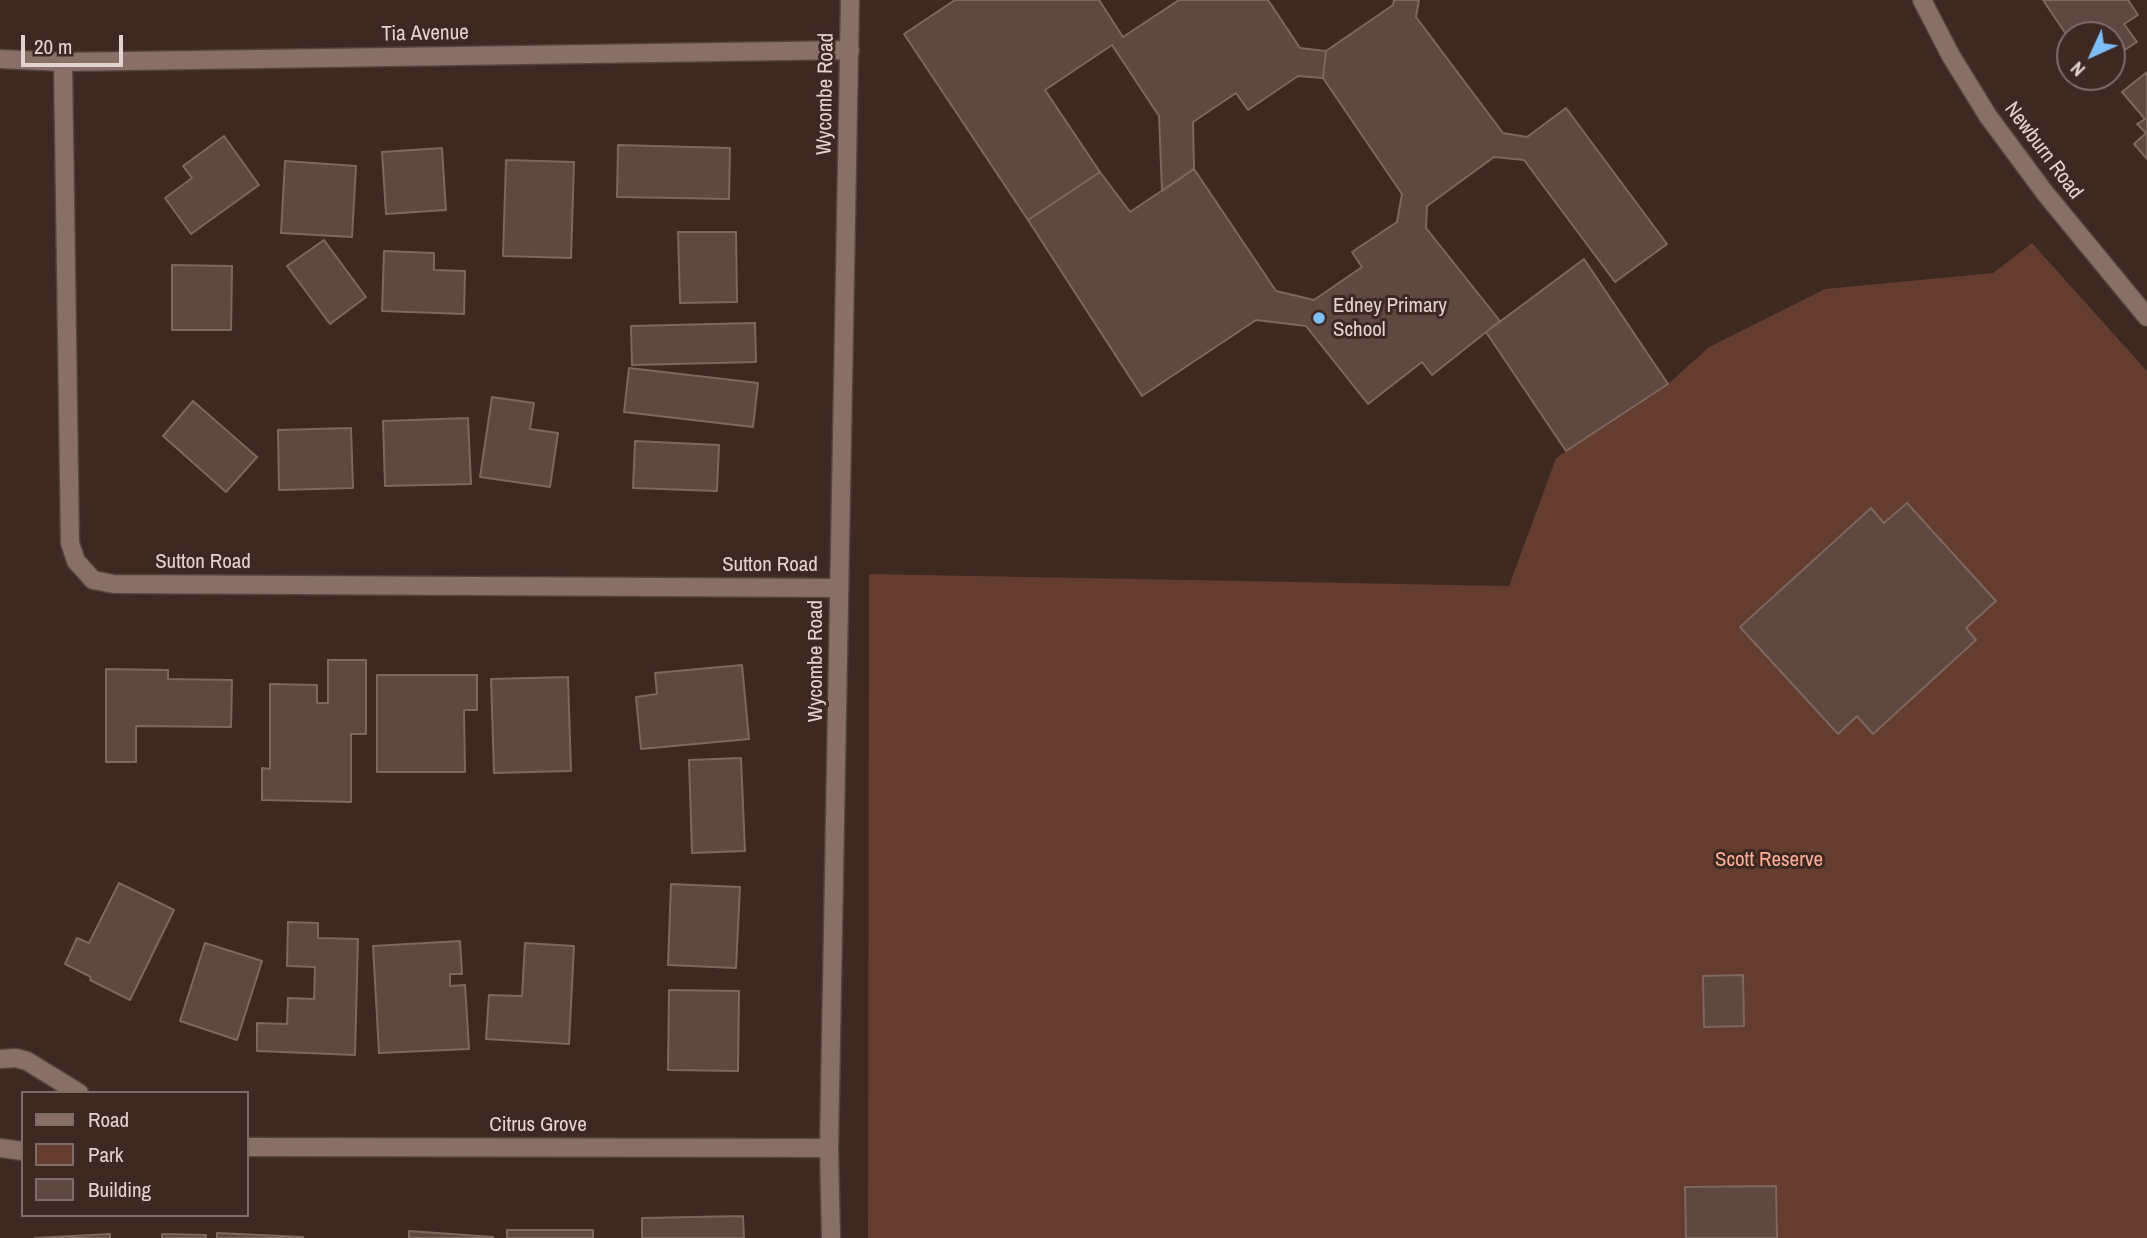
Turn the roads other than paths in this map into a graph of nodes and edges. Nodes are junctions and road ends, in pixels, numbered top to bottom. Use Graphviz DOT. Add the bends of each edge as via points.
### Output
graph roads {
  1 [pos="850,0"];
  2 [pos="1922,0"];
  3 [pos="850,51"];
  4 [pos="0,59"];
  5 [pos="62,62"];
  6 [pos="2147,317"];
  7 [pos="838,588"];
  8 [pos="0,1059"];
  9 [pos="76,1091"];
  10 [pos="248,1147"];
  11 [pos="829,1148"];
  12 [pos="0,1149"];
  13 [pos="21,1151"];
  14 [pos="831,1238"];
  1 -- 3 [label="street, Wycombe Road"];
  2 -- 6 [label="street, Newburn Road" via="1988,116"];
  3 -- 5 [label="street, Tia Avenue"];
  3 -- 7 [label="street, Wycombe Road"];
  4 -- 5 [label="street, Tia Avenue"];
  5 -- 7 [label="street, Sutton Road" via="70,543 76,561 93,580 128,584"];
  7 -- 11 [label="street, Wycombe Road"];
  8 -- 9 [label="street" via="27,1061"];
  10 -- 11 [label="street, Citrus Grove"];
  11 -- 14 [label="street, Wycombe Road"];
  12 -- 13 [label="street"];
}
